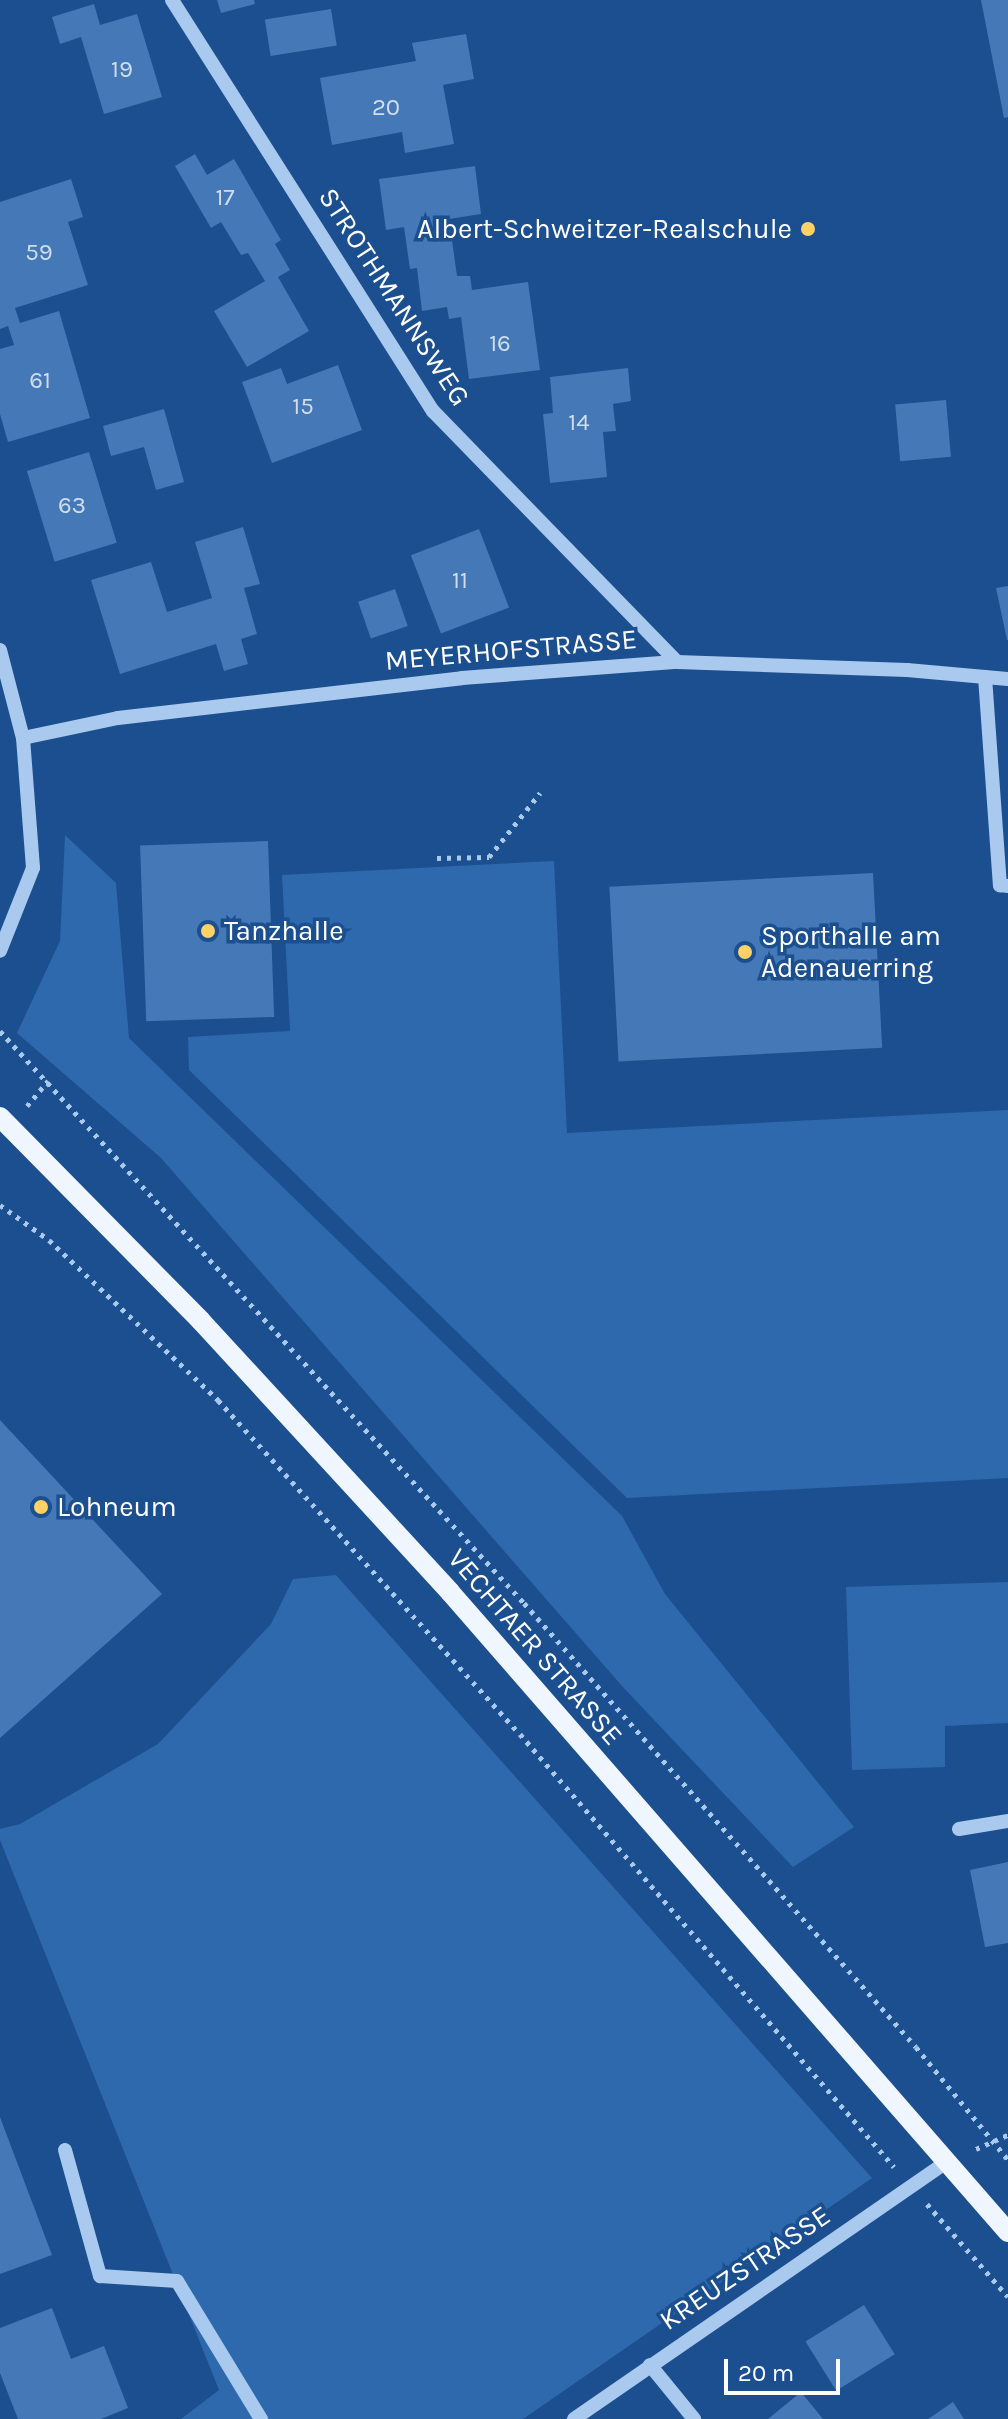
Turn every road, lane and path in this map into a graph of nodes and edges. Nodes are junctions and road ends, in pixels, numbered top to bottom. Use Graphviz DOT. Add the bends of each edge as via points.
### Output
graph roads {
  1 [pos="172,0"];
  2 [pos="0,650"];
  3 [pos="677,662"];
  4 [pos="985,677"];
  5 [pos="1008,679"];
  6 [pos="23,738"];
  7 [pos="540,793"];
  8 [pos="437,858"];
  9 [pos="1008,886"];
  10 [pos="0,951"];
  11 [pos="0,1031"];
  12 [pos="0,1117"];
  13 [pos="0,1205"];
  14 [pos="1008,1821"];
  15 [pos="959,1829"];
  16 [pos="65,2150"];
  17 [pos="1008,2160"];
  18 [pos="947,2162"];
  19 [pos="911,2187"];
  20 [pos="1008,2232"];
  21 [pos="1008,2297"];
  22 [pos="650,2365"];
  23 [pos="261,2419"];
  24 [pos="574,2419"];
  25 [pos="694,2419"];
  1 -- 3 [label="street, STROTHMANNSWEG" via="433,411"];
  2 -- 6 [label="street"];
  3 -- 4 [label="street, MEYERHOFSTRASSE"];
  3 -- 6 [label="street, MEYERHOFSTRASSE" via="431,681 118,718"];
  4 -- 5 [label="street, MEYERHOFSTRASSE"];
  4 -- 9 [label="street" via="1000,885"];
  6 -- 10 [label="street" via="33,868"];
  7 -- 8 [label="path" via="489,857"];
  11 -- 17 [label="path" via="524,1603 916,2047"];
  12 -- 18 [label="main road, VECHTAER STRASSE" via="201,1321 450,1592"];
  13 -- 19 [label="path" via="49,1240 218,1400 520,1734"];
  14 -- 15 [label="street"];
  16 -- 23 [label="street" via="100,2276 177,2281"];
  18 -- 19 [label="street, KREUZSTRASSE"];
  18 -- 20 [label="main road, VECHTAER STRASSE"];
  19 -- 21 [label="path"];
  19 -- 22 [label="street, KREUZSTRASSE"];
  22 -- 24 [label="street, KREUZSTRASSE"];
  22 -- 25 [label="street"];
}
